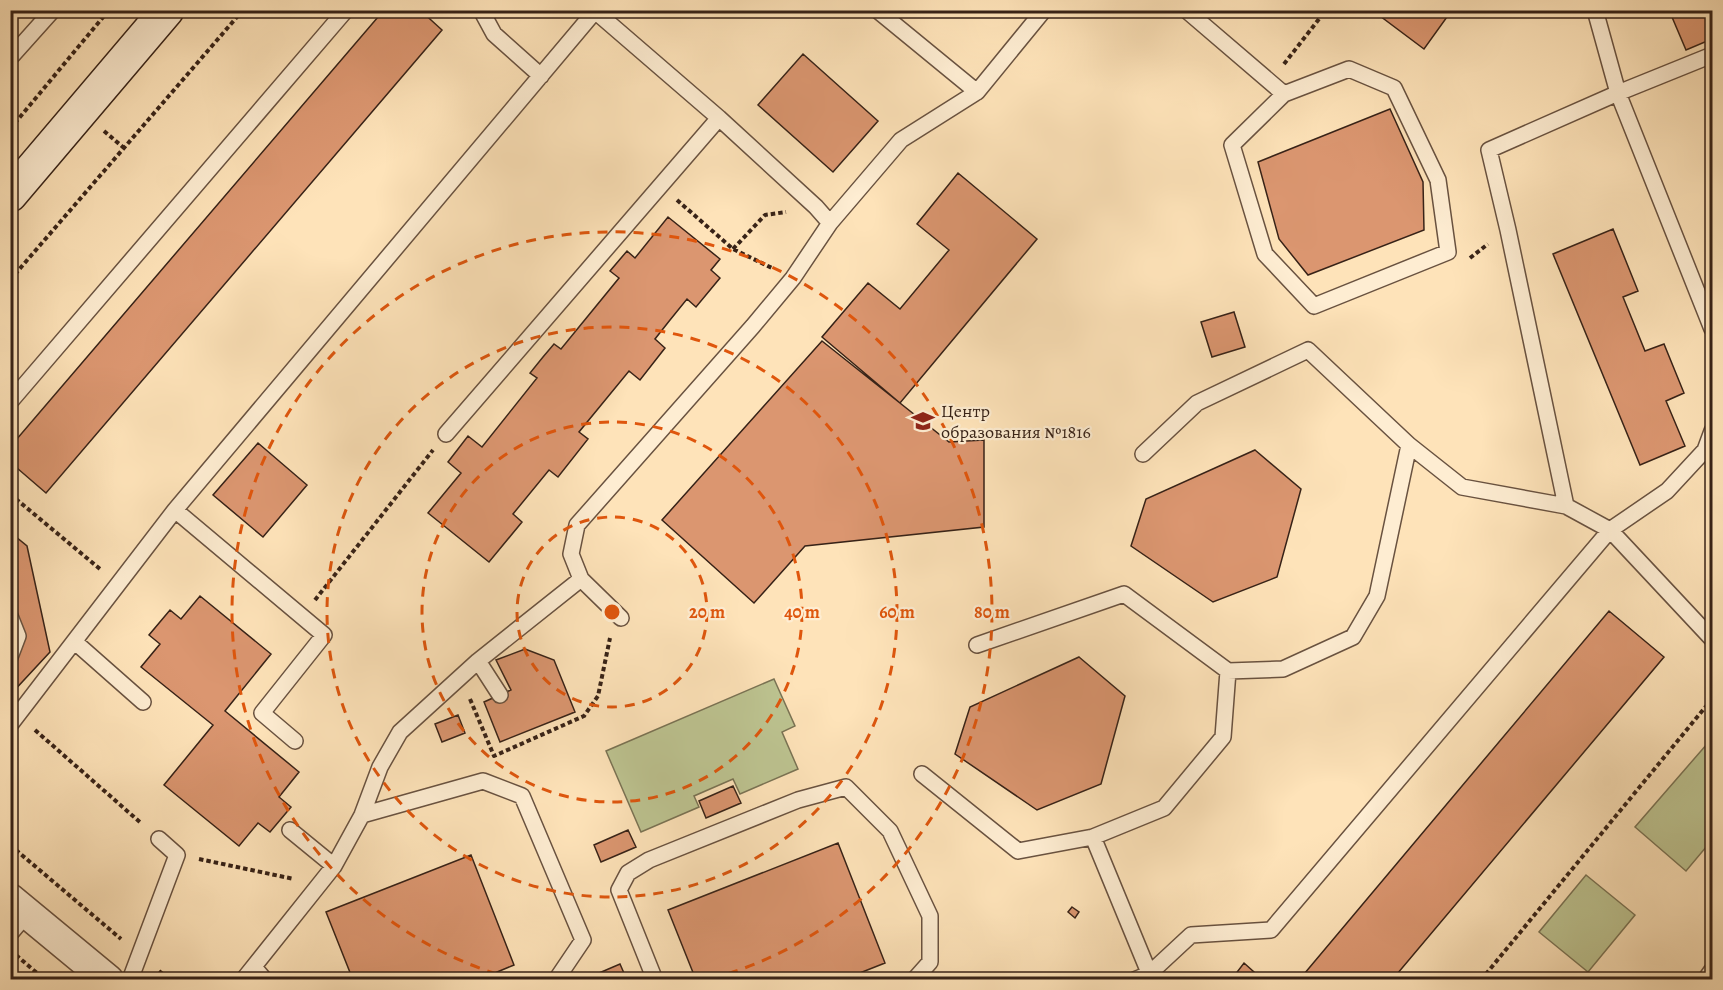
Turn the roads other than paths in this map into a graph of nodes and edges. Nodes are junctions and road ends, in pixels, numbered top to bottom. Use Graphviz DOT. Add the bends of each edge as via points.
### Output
graph roads {
  1 [pos="53,10"];
  2 [pos="167,10"];
  3 [pos="346,10"];
  4 [pos="481,10"];
  5 [pos="877,10"];
  6 [pos="1044,10"];
  7 [pos="1186,10"];
  8 [pos="1595,10"];
  9 [pos="596,11"];
  10 [pos="1713,55"];
  11 [pos="10,58"];
  12 [pos="542,76"];
  13 [pos="977,92"];
  14 [pos="1618,93"];
  15 [pos="1284,94"];
  16 [pos="719,118"];
  17 [pos="10,195"];
  18 [pos="830,223"];
  19 [pos="1713,329"];
  20 [pos="10,402"];
  21 [pos="1713,431"];
  22 [pos="446,434"];
  23 [pos="1409,445"];
  24 [pos="1143,454"];
  25 [pos="1566,506"];
  26 [pos="175,510"];
  27 [pos="1610,530"];
  28 [pos="581,579"];
  29 [pos="10,616"];
  30 [pos="621,618"];
  31 [pos="1713,639"];
  32 [pos="75,642"];
  33 [pos="977,645"];
  34 [pos="10,657"];
  35 [pos="478,661"];
  36 [pos="1228,671"];
  37 [pos="500,695"];
  38 [pos="143,702"];
  39 [pos="14,720"];
  40 [pos="295,741"];
  41 [pos="922,774"];
  42 [pos="362,815"];
  43 [pos="290,830"];
  44 [pos="1093,837"];
  45 [pos="159,839"];
  46 [pos="334,866"];
  47 [pos="16,916"];
  48 [pos="254,967"];
  49 [pos="1713,970"];
  50 [pos="1151,977"];
  51 [pos="108,980"];
  52 [pos="130,980"];
  53 [pos="243,980"];
  54 [pos="265,980"];
  55 [pos="556,980"];
  56 [pos="655,980"];
  57 [pos="914,980"];
  58 [pos="1134,980"];
  59 [pos="1705,980"];
  1 -- 11 [label="lane"];
  2 -- 17 [label="street"];
  3 -- 20 [label="lane"];
  4 -- 12 [label="lane" via="494,34"];
  5 -- 13 [label="lane"];
  6 -- 13 [label="lane"];
  7 -- 15 [label="lane"];
  8 -- 14 [label="lane"];
  9 -- 12 [label="lane"];
  9 -- 16 [label="lane"];
  10 -- 14 [label="lane"];
  12 -- 26 [label="lane"];
  13 -- 18 [label="lane" via="901,140"];
  14 -- 19 [label="lane"];
  14 -- 25 [label="lane" via="1489,150"];
  15 -- 15 [label="lane" via="1349,69 1394,88 1438,180 1448,252 1314,306 1265,254 1232,145"];
  16 -- 18 [label="lane"];
  16 -- 22 [label="lane"];
  18 -- 28 [label="lane" via="793,278 753,326 577,525 571,554"];
  21 -- 27 [label="lane" via="1705,450 1667,492"];
  23 -- 24 [label="lane" via="1308,350 1197,403"];
  23 -- 25 [label="lane" via="1462,487"];
  23 -- 36 [label="lane" via="1377,596 1353,637 1283,669"];
  25 -- 27 [label="lane"];
  26 -- 32 [label="lane"];
  26 -- 40 [label="lane" via="324,635 262,713"];
  27 -- 31 [label="lane"];
  27 -- 50 [label="lane" via="1271,930 1191,935"];
  28 -- 30 [label="lane"];
  28 -- 35 [label="lane"];
  29 -- 34 [label="lane" via="18,636"];
  32 -- 38 [label="lane"];
  32 -- 39 [label="lane"];
  33 -- 36 [label="lane" via="1124,594"];
  35 -- 37 [label="lane"];
  35 -- 42 [label="lane" via="400,732 380,767"];
  36 -- 44 [label="lane" via="1223,737 1164,808"];
  41 -- 44 [label="lane" via="1018,851"];
  42 -- 46 [label="lane"];
  42 -- 55 [label="lane" via="483,781 522,796 583,940"];
  43 -- 46 [label="lane"];
  44 -- 50 [label="lane"];
  45 -- 52 [label="lane" via="177,855"];
  46 -- 48 [label="lane"];
  47 -- 51 [label="street"];
  48 -- 53 [label="lane"];
  48 -- 54 [label="lane"];
  49 -- 59 [label="lane"];
  50 -- 58 [label="lane"];
  56 -- 57 [label="lane" via="619,890 628,873 649,860 798,800 846,788 890,831 930,916 930,962"];
}
